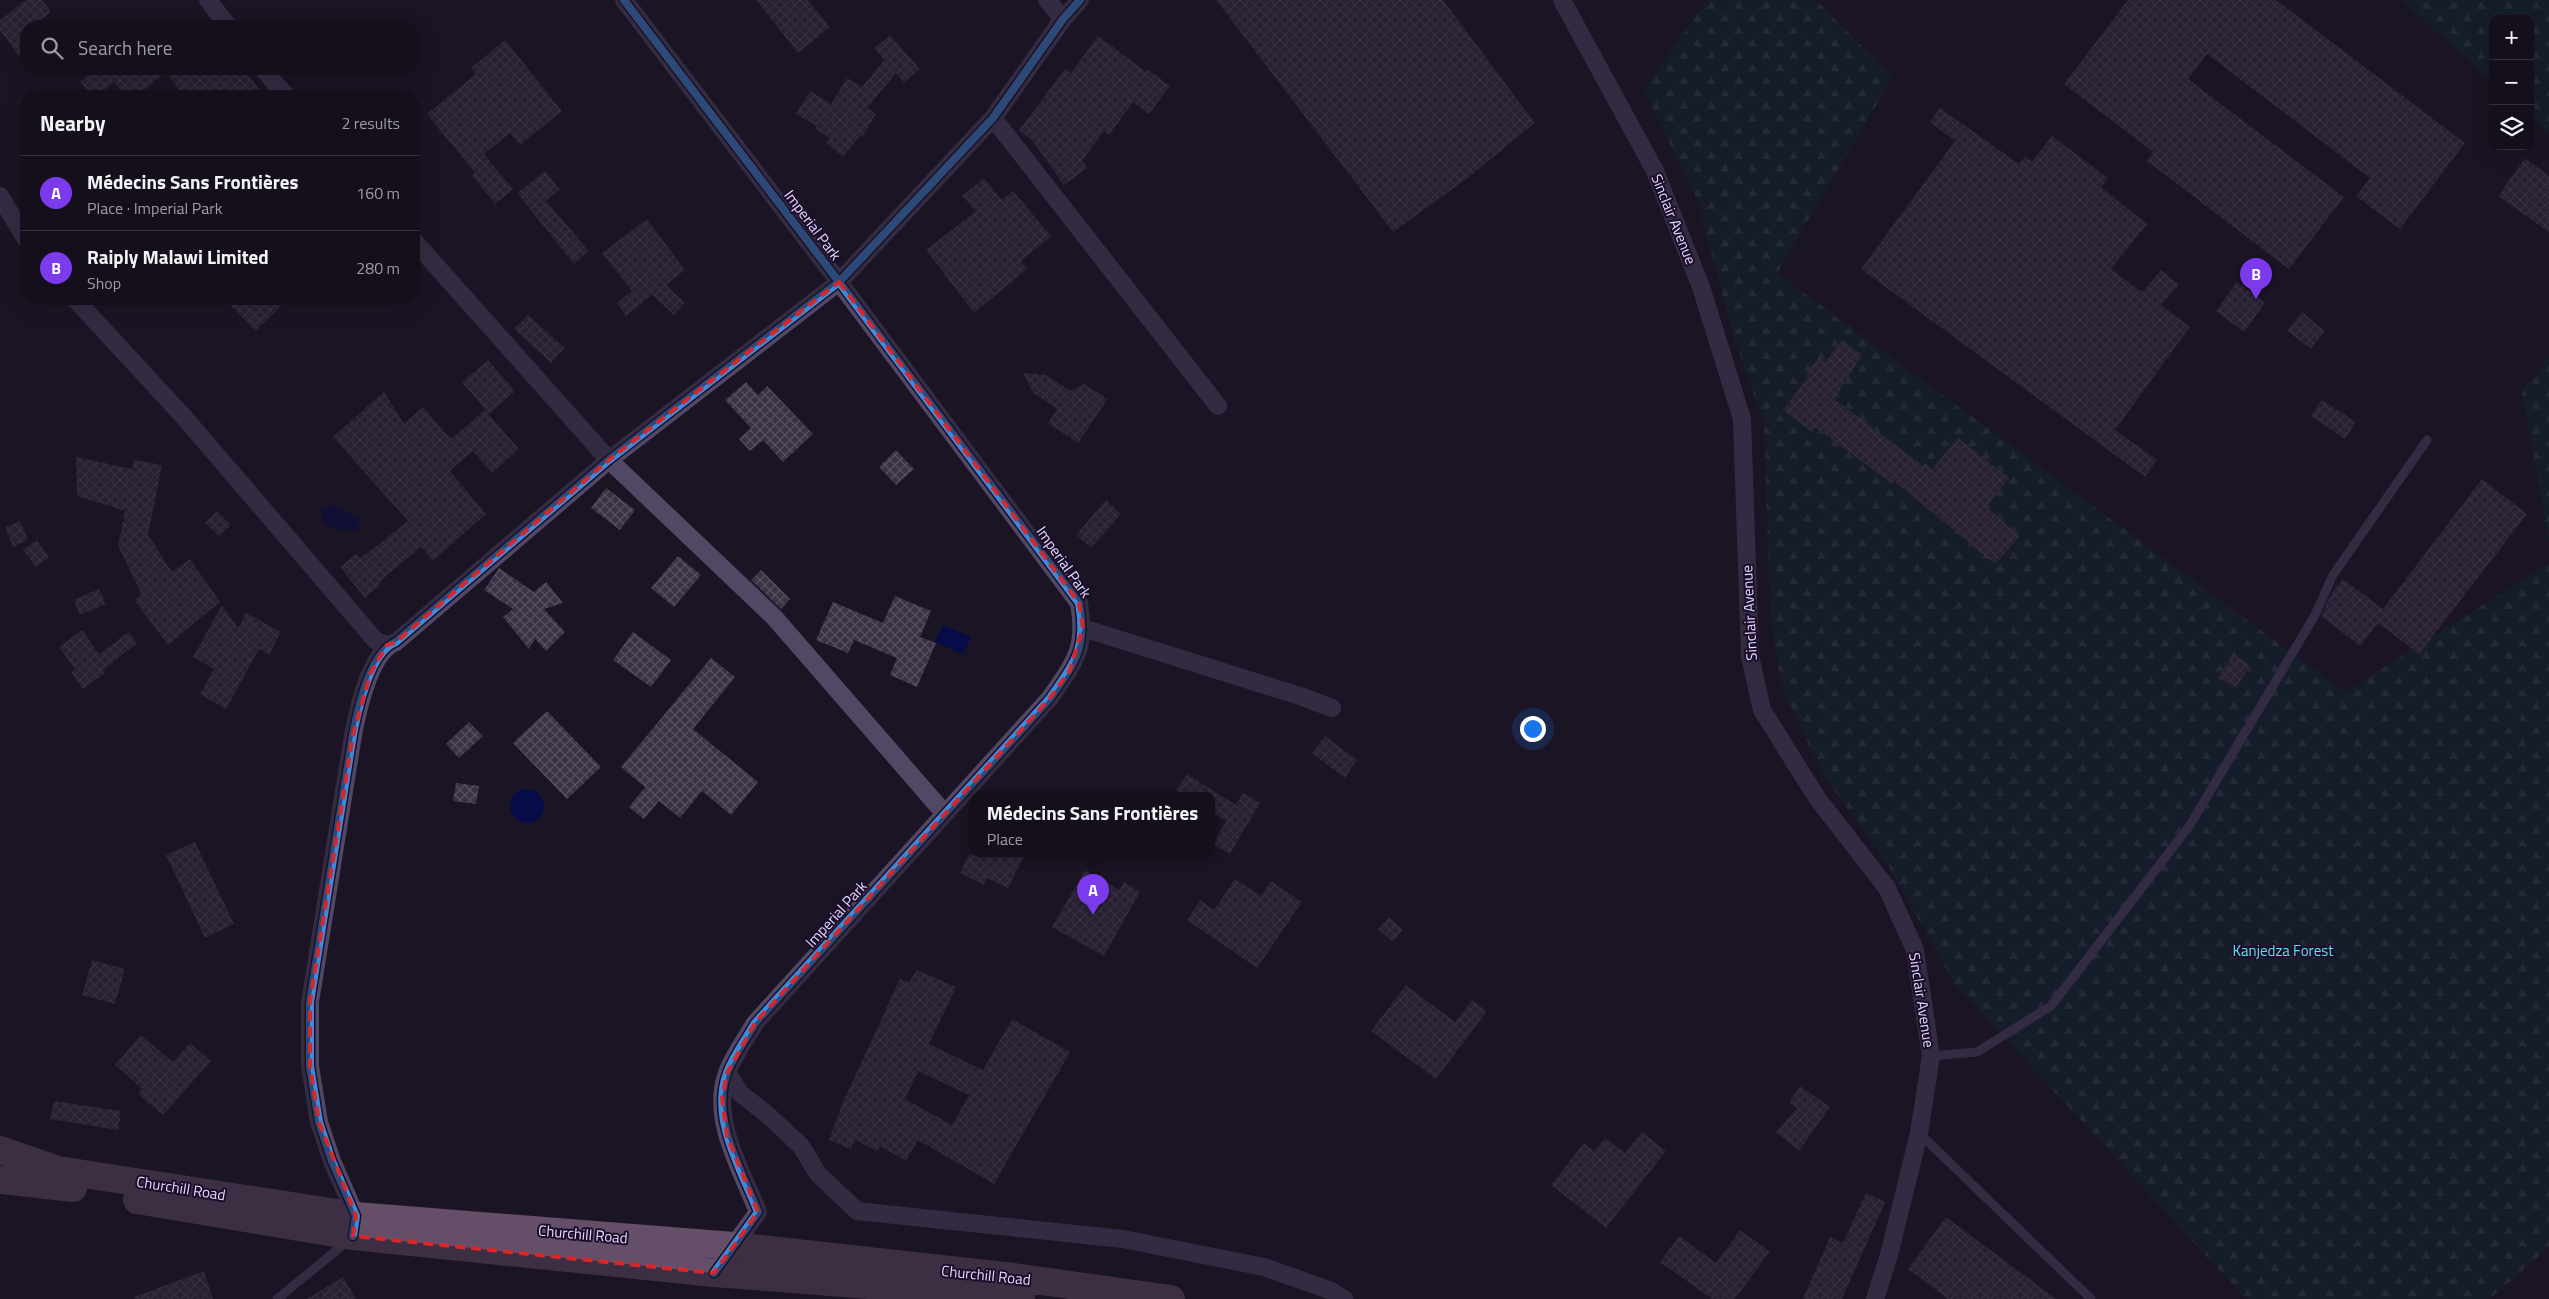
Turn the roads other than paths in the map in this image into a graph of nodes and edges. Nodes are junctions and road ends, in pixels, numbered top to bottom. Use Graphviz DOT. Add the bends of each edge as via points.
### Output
graph roads {
  1 [pos="208,0"];
  2 [pos="624,0"];
  3 [pos="1047,0"];
  4 [pos="1080,0"];
  5 [pos="1562,0"];
  6 [pos="223,20"];
  7 [pos="1063,20"];
  8 [pos="267,75"];
  9 [pos="281,90"];
  10 [pos="993,118"];
  11 [pos="0,196"];
  12 [pos="20,229"];
  13 [pos="420,248"];
  14 [pos="839,282"];
  15 [pos="81,305"];
  16 [pos="1218,406"];
  17 [pos="2428,440"];
  18 [pos="609,460"];
  19 [pos="1084,628"];
  20 [pos="386,645"];
  21 [pos="1332,708"];
  22 [pos="945,814"];
  23 [pos="1931,1056"];
  24 [pos="727,1073"];
  25 [pos="1919,1134"];
  26 [pos="0,1150"];
  27 [pos="0,1180"];
  28 [pos="354,1226"];
  29 [pos="734,1246"];
  30 [pos="714,1273"];
  31 [pos="1007,1292"];
  32 [pos="277,1299"];
  33 [pos="1171,1299"];
  34 [pos="1344,1299"];
  35 [pos="1875,1299"];
  36 [pos="2091,1299"];
  1 -- 6 [label="street"];
  2 -- 14 [label="street, Imperial Park"];
  3 -- 7 [label="street"];
  4 -- 7 [label="street"];
  5 -- 23 [label="street, Sinclair Avenue" via="1655,171 1701,287 1742,419 1750,656 1762,710 1817,798 1887,888 1916,950"];
  7 -- 10 [label="street"];
  8 -- 9 [label="street"];
  10 -- 14 [label="street"];
  10 -- 16 [label="street"];
  11 -- 12 [label="street"];
  13 -- 18 [label="street"];
  14 -- 18 [label="street"];
  14 -- 19 [label="street, Imperial Park" via="1079,603"];
  15 -- 20 [label="street" via="183,416 376,641"];
  17 -- 23 [label="lane" via="2333,575 2315,615 2190,825 2051,1006 1977,1052"];
  18 -- 20 [label="street" via="396,642"];
  18 -- 22 [label="street" via="774,617"];
  19 -- 21 [label="street"];
  19 -- 22 [label="street, Imperial Park" via="1080,650 1050,698"];
  20 -- 28 [label="street" via="370,674 353,735 310,1002 310,1066 319,1122"];
  22 -- 24 [label="street, Imperial Park" via="755,1023"];
  23 -- 25 [label="street, Sinclair Avenue"];
  24 -- 29 [label="street, Imperial Park" via="722,1098 727,1136 758,1212"];
  24 -- 34 [label="street" via="740,1093 801,1146 818,1174 857,1211 1123,1239 1264,1268 1328,1290"];
  25 -- 35 [label="street, Sinclair Avenue"];
  25 -- 36 [label="lane"];
  26 -- 28 [label="highway, Churchill Road" via="58,1170"];
  27 -- 28 [label="highway, Churchill Road" via="52,1184"];
  28 -- 29 [label="highway, Churchill Road"];
  28 -- 30 [label="highway, Churchill Road"];
  28 -- 32 [label="lane"];
  29 -- 30 [label="street, Imperial Park"];
  29 -- 31 [label="highway, Churchill Road"];
  30 -- 31 [label="highway, Churchill Road"];
  31 -- 33 [label="highway, Churchill Road"];
}
